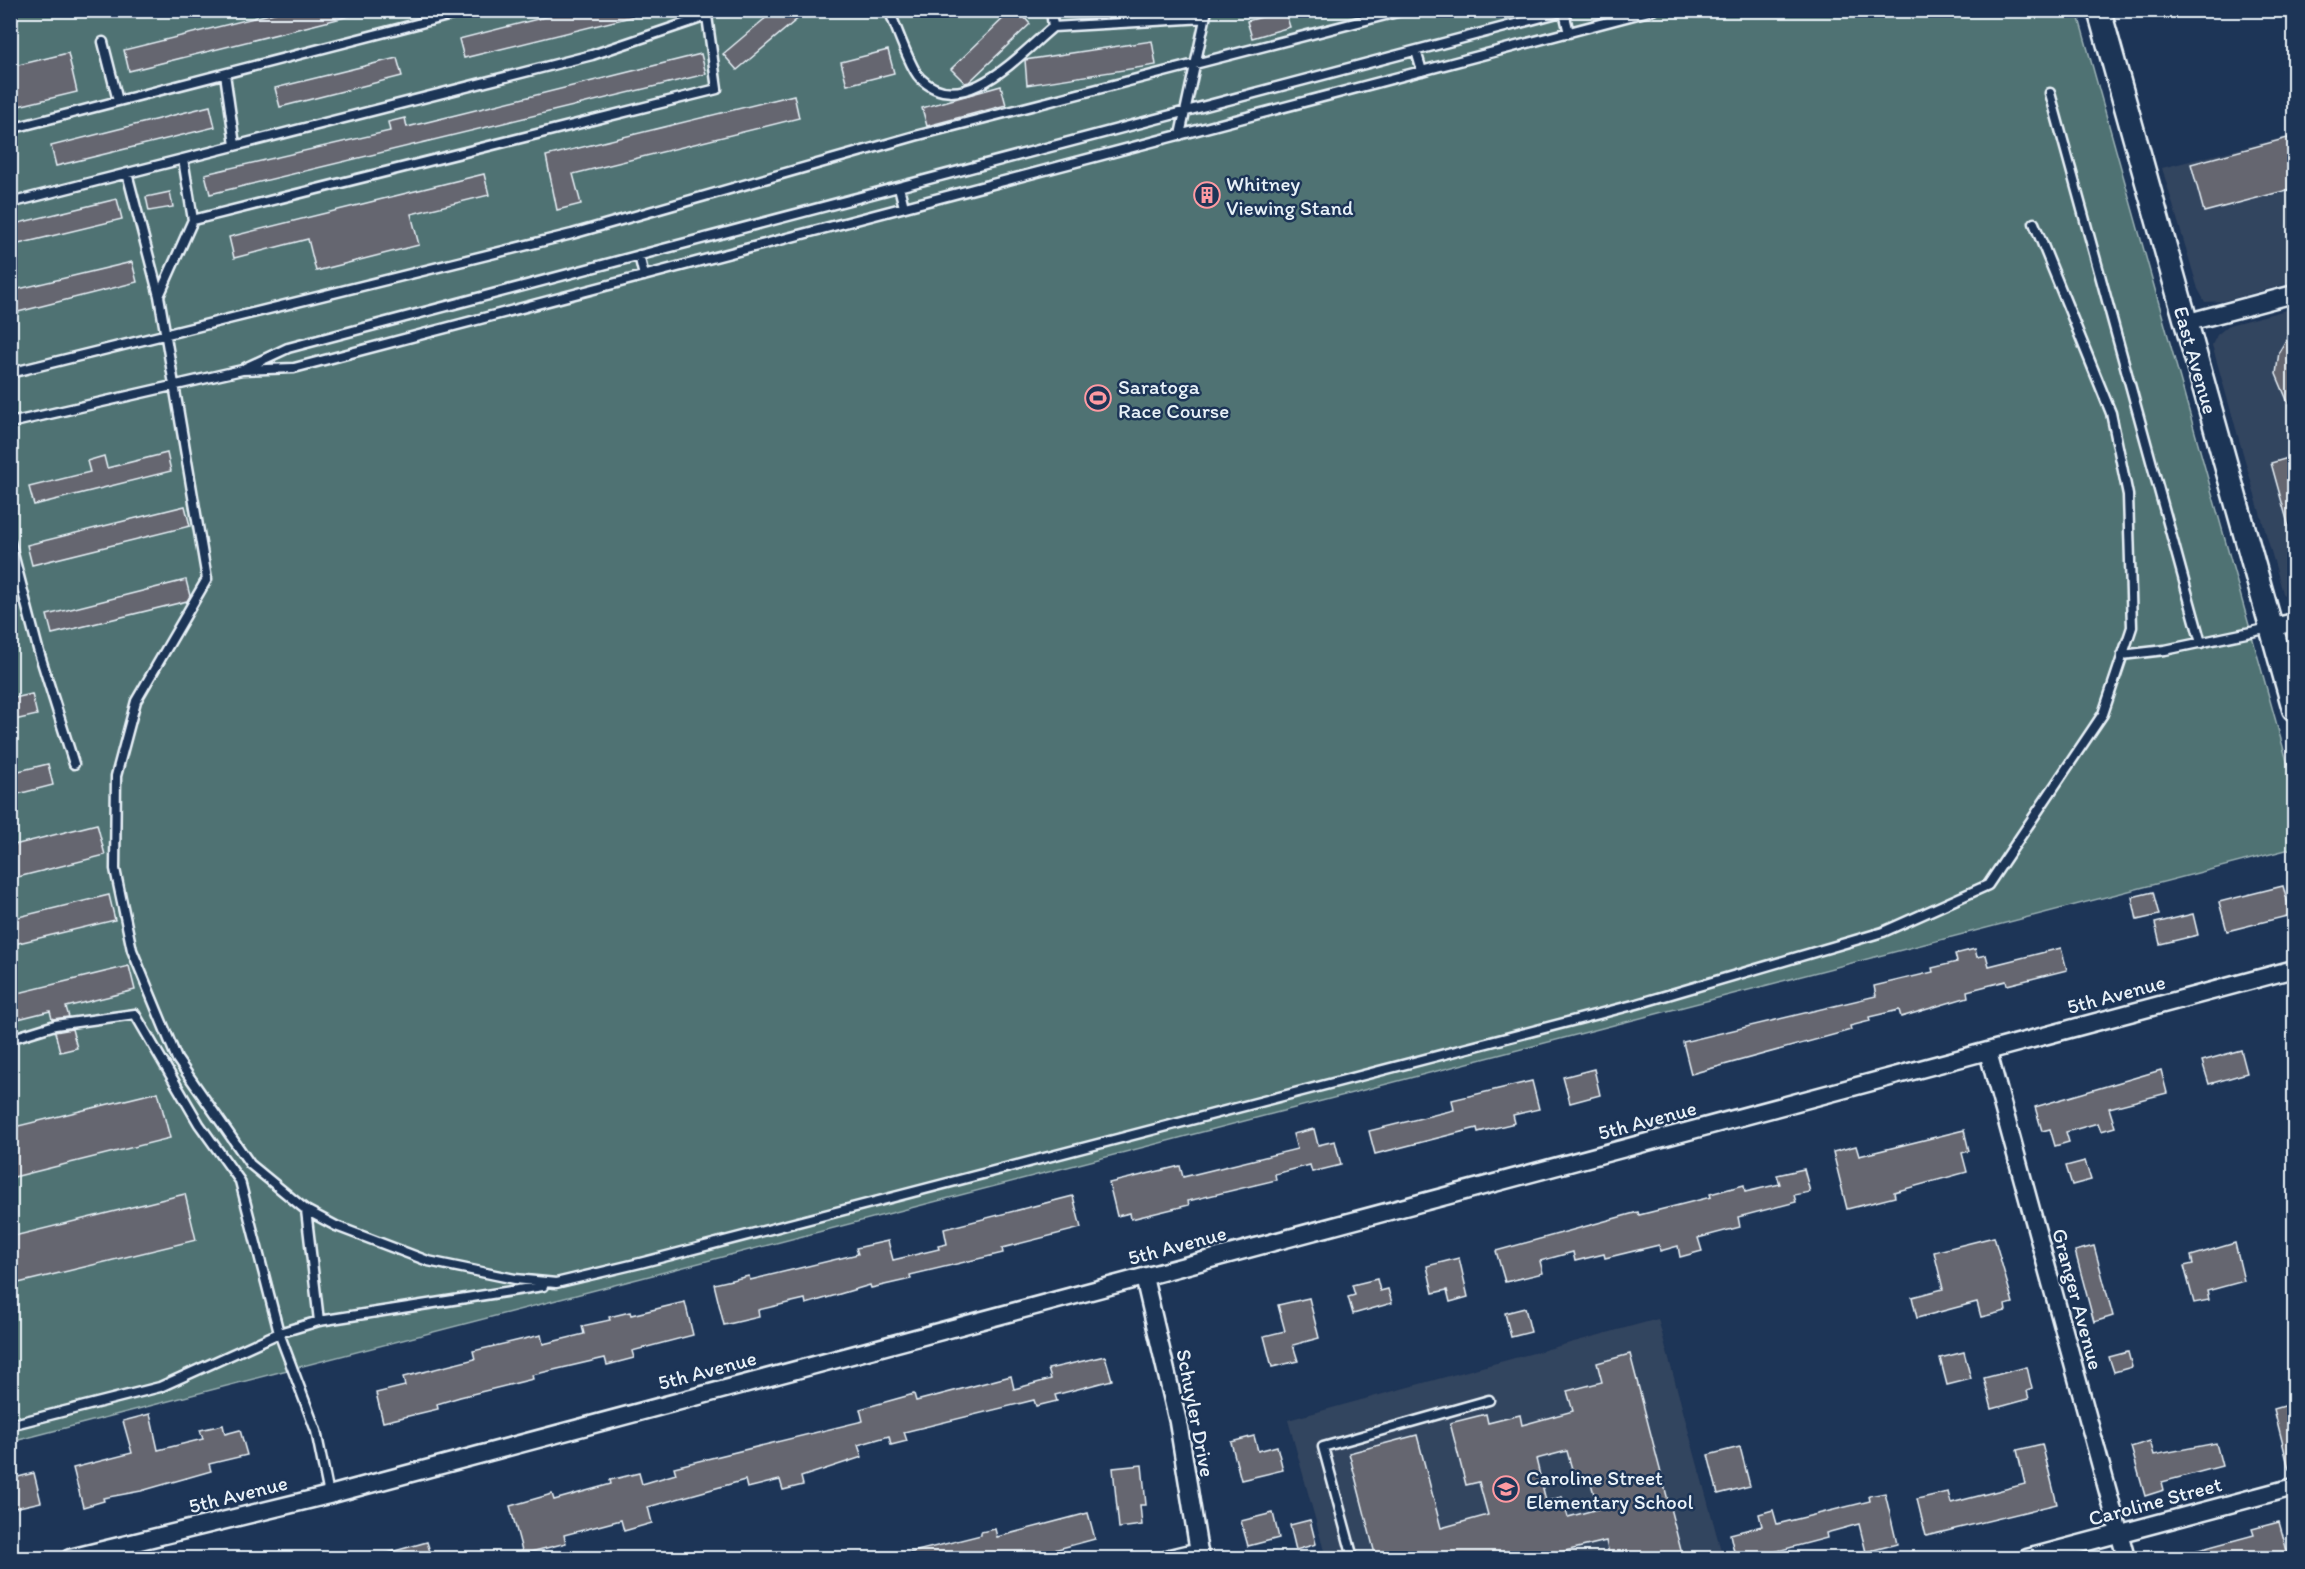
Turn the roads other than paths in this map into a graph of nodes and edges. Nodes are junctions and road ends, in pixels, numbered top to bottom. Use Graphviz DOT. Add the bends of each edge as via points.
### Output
graph roads {
  1 [pos="471,10"];
  2 [pos="889,10"];
  3 [pos="1051,10"];
  4 [pos="1405,10"];
  5 [pos="2099,10"];
  6 [pos="1566,11"];
  7 [pos="1649,11"];
  8 [pos="711,13"];
  9 [pos="1206,14"];
  10 [pos="1053,27"];
  11 [pos="1569,33"];
  12 [pos="103,42"];
  13 [pos="1416,51"];
  14 [pos="1195,64"];
  15 [pos="1422,71"];
  16 [pos="225,74"];
  17 [pos="2050,93"];
  18 [pos="118,101"];
  19 [pos="1185,112"];
  20 [pos="10,129"];
  21 [pos="1180,135"];
  22 [pos="235,145"];
  23 [pos="183,159"];
  24 [pos="127,173"];
  25 [pos="899,187"];
  26 [pos="10,203"];
  27 [pos="904,207"];
  28 [pos="193,220"];
  29 [pos="2034,223"];
  30 [pos="639,255"];
  31 [pos="644,276"];
  32 [pos="2295,294"];
  33 [pos="159,296"];
  34 [pos="2185,323"];
  35 [pos="165,335"];
  36 [pos="242,370"];
  37 [pos="10,373"];
  38 [pos="172,386"];
  39 [pos="10,423"];
  40 [pos="10,542"];
  41 [pos="2295,622"];
  42 [pos="2270,628"];
  43 [pos="2201,643"];
  44 [pos="2122,655"];
  45 [pos="2295,709"];
  46 [pos="74,764"];
  47 [pos="2295,969"];
  48 [pos="10,1039"];
  49 [pos="1988,1052"];
  50 [pos="306,1210"];
  51 [pos="1144,1277"];
  52 [pos="556,1283"];
  53 [pos="319,1321"];
  54 [pos="279,1333"];
  55 [pos="1489,1401"];
  56 [pos="10,1425"];
  57 [pos="2295,1487"];
  58 [pos="329,1495"];
  59 [pos="2119,1534"];
  60 [pos="1199,1555"];
  61 [pos="70,1558"];
  62 [pos="1170,1558"];
  63 [pos="1353,1558"];
  64 [pos="2027,1558"];
  65 [pos="2126,1558"];
  1 -- 16 [label="lane"];
  2 -- 10 [label="lane" via="919,78 945,92 971,90 986,82"];
  3 -- 10 [label="lane"];
  4 -- 14 [label="lane"];
  5 -- 34 [label="street, East Avenue"];
  6 -- 11 [label="lane"];
  6 -- 13 [label="lane"];
  7 -- 11 [label="lane"];
  8 -- 22 [label="lane" via="592,55"];
  8 -- 28 [label="lane" via="717,89"];
  9 -- 10 [label="lane"];
  9 -- 14 [label="lane"];
  11 -- 15 [label="lane"];
  12 -- 18 [label="lane"];
  13 -- 15 [label="lane"];
  13 -- 19 [label="lane"];
  14 -- 19 [label="lane"];
  14 -- 35 [label="lane" via="915,136 572,234"];
  15 -- 21 [label="lane"];
  16 -- 18 [label="lane"];
  16 -- 22 [label="lane"];
  17 -- 43 [label="lane"];
  18 -- 20 [label="lane"];
  19 -- 21 [label="lane"];
  19 -- 25 [label="lane"];
  21 -- 27 [label="lane"];
  22 -- 23 [label="lane"];
  23 -- 24 [label="lane"];
  23 -- 28 [label="lane"];
  24 -- 26 [label="lane"];
  24 -- 33 [label="lane"];
  25 -- 27 [label="lane"];
  25 -- 30 [label="lane"];
  27 -- 31 [label="lane"];
  28 -- 33 [label="lane"];
  29 -- 44 [label="lane" via="2111,413 2126,485 2132,627"];
  30 -- 31 [label="lane"];
  30 -- 36 [label="lane" via="288,348"];
  31 -- 36 [label="lane" via="294,368"];
  32 -- 34 [label="street"];
  33 -- 35 [label="lane"];
  34 -- 42 [label="street, East Avenue"];
  35 -- 37 [label="lane"];
  35 -- 38 [label="lane"];
  36 -- 38 [label="lane"];
  38 -- 39 [label="lane"];
  38 -- 50 [label="lane" via="207,579 136,701 116,776 115,869 132,950 177,1059 250,1164"];
  40 -- 46 [label="lane"];
  41 -- 42 [label="street"];
  42 -- 43 [label="lane"];
  42 -- 45 [label="street, East Avenue"];
  43 -- 44 [label="lane"];
  44 -- 52 [label="lane" via="2103,714 1988,885 1883,932 1637,1004"];
  47 -- 49 [label="street, 5th Avenue"];
  48 -- 54 [label="lane" via="55,1025 135,1014 199,1124 240,1181"];
  49 -- 51 [label="street, 5th Avenue"];
  49 -- 59 [label="street, Granger Avenue"];
  50 -- 52 [label="lane" via="336,1226 428,1261 515,1279"];
  50 -- 53 [label="lane"];
  51 -- 58 [label="street, 5th Avenue"];
  51 -- 60 [label="street, Schuyler Drive" via="1178,1422"];
  52 -- 53 [label="lane"];
  53 -- 54 [label="lane"];
  54 -- 56 [label="lane" via="160,1387"];
  54 -- 58 [label="lane" via="316,1431"];
  55 -- 63 [label="lane" via="1323,1447"];
  57 -- 59 [label="street, Caroline Street"];
  58 -- 61 [label="street, 5th Avenue"];
  59 -- 64 [label="street, Caroline Street"];
  59 -- 65 [label="street, Granger Avenue"];
  60 -- 62 [label="street"];
}
